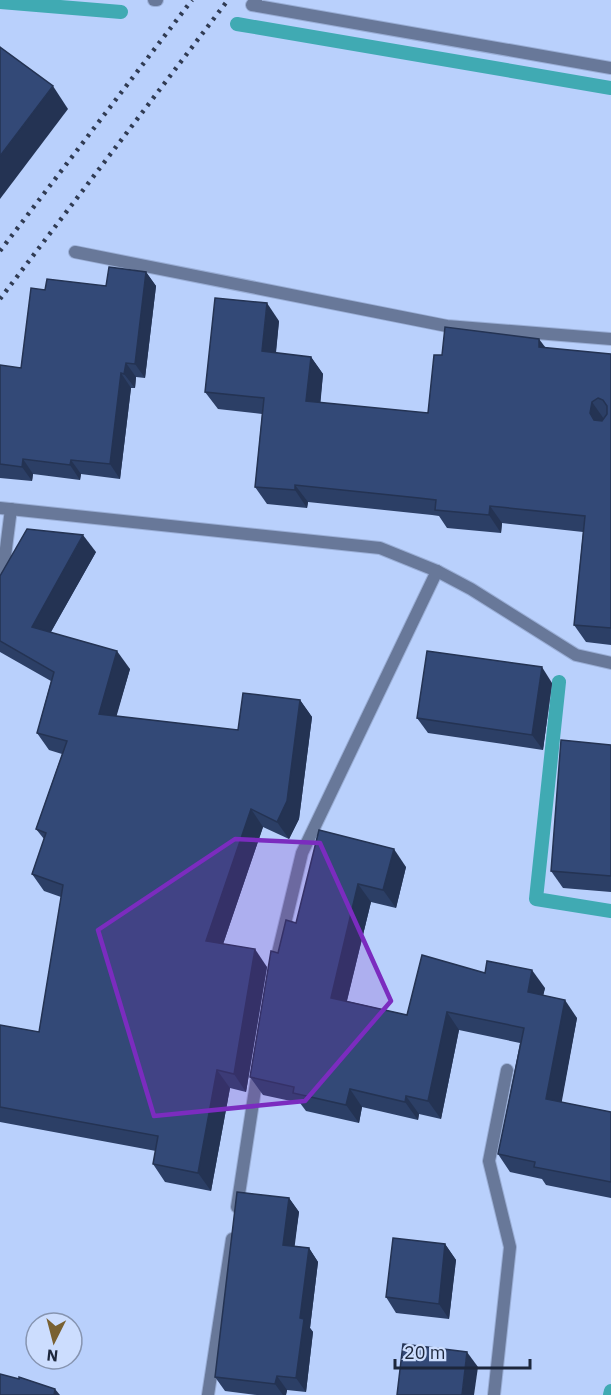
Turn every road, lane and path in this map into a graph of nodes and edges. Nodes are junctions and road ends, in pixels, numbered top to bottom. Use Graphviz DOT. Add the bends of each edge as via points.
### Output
graph roads {
  1 [pos="256,0"];
  2 [pos="611,68"];
  3 [pos="75,252"];
  4 [pos="611,339"];
  5 [pos="5,508"];
  6 [pos="0,571"];
  7 [pos="437,571"];
  8 [pos="611,663"];
  9 [pos="274,971"];
  10 [pos="260,1053"];
  11 [pos="507,1070"];
  12 [pos="208,1395"];
  13 [pos="494,1395"];
  1 -- 2 [label="street" via="252,5"];
  3 -- 4 [label="street" via="447,326"];
  5 -- 6 [label="street" via="4,564"];
  5 -- 7 [label="street" via="380,548"];
  7 -- 8 [label="street" via="576,655"];
  7 -- 9 [label="street" via="302,853"];
  10 -- 12 [label="street"];
  11 -- 13 [label="street" via="489,1161 510,1247"];
}
